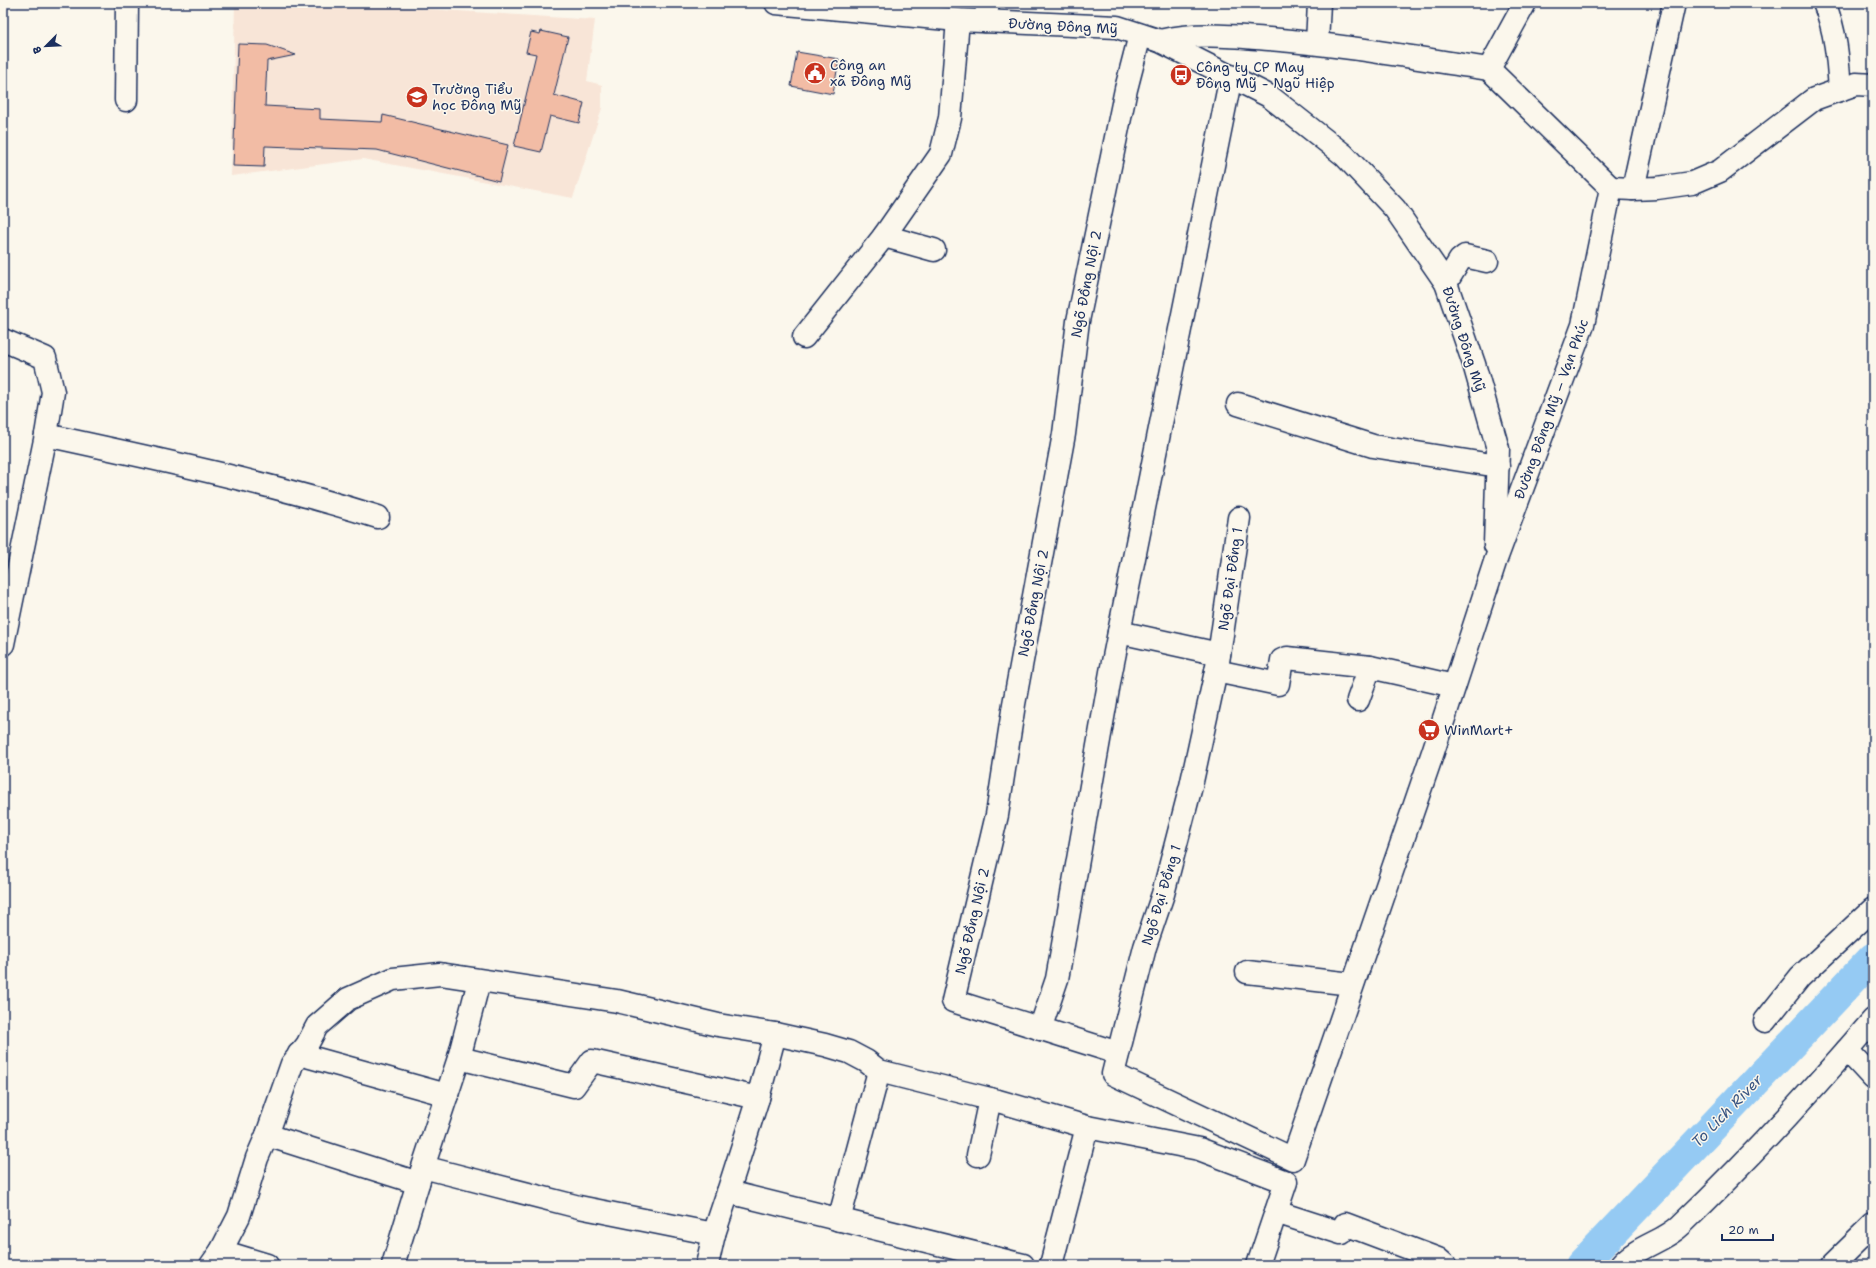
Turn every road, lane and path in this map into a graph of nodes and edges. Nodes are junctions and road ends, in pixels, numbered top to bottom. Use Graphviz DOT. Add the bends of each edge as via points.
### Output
graph roads {
  1 [pos="127,3"];
  2 [pos="776,3"];
  3 [pos="1319,3"];
  4 [pos="1525,3"];
  5 [pos="1674,3"];
  6 [pos="1824,3"];
  7 [pos="890,8"];
  8 [pos="987,12"];
  9 [pos="958,20"];
  10 [pos="1150,38"];
  11 [pos="1317,43"];
  12 [pos="1489,69"];
  13 [pos="1231,76"];
  14 [pos="1873,86"];
  15 [pos="1840,90"];
  16 [pos="126,100"];
  17 [pos="1611,188"];
  18 [pos="1633,190"];
  19 [pos="884,236"];
  20 [pos="934,250"];
  21 [pos="1487,261"];
  22 [pos="1446,283"];
  23 [pos="804,337"];
  24 [pos="3,340"];
  25 [pos="1238,404"];
  26 [pos="46,435"];
  27 [pos="1498,466"];
  28 [pos="378,517"];
  29 [pos="1239,518"];
  30 [pos="1495,562"];
  31 [pos="7,604"];
  32 [pos="1119,632"];
  33 [pos="3,644"];
  34 [pos="1217,662"];
  35 [pos="1370,667"];
  36 [pos="1454,686"];
  37 [pos="1358,700"];
  38 [pos="1873,909"];
  39 [pos="1247,972"];
  40 [pos="480,981"];
  41 [pos="1352,984"];
  42 [pos="1873,1020"];
  43 [pos="1765,1021"];
  44 [pos="1040,1029"];
  45 [pos="775,1034"];
  46 [pos="1847,1050"];
  47 [pos="1118,1053"];
  48 [pos="299,1054"];
  49 [pos="459,1058"];
  50 [pos="879,1071"];
  51 [pos="1873,1078"];
  52 [pos="447,1095"];
  53 [pos="758,1098"];
  54 [pos="990,1099"];
  55 [pos="1087,1127"];
  56 [pos="267,1135"];
  57 [pos="978,1155"];
  58 [pos="421,1175"];
  59 [pos="728,1192"];
  60 [pos="1276,1212"];
  61 [pos="839,1220"];
  62 [pos="1873,1225"];
  63 [pos="714,1234"];
  64 [pos="216,1258"];
  65 [pos="267,1265"];
  66 [pos="393,1265"];
  67 [pos="707,1265"];
  68 [pos="1022,1265"];
  69 [pos="1051,1265"];
  70 [pos="1258,1265"];
  71 [pos="1445,1265"];
  72 [pos="1621,1265"];
  73 [pos="1832,1265"];
  1 -- 16 [label="street"];
  2 -- 7 [label="street, Đường Đông Mỹ"];
  3 -- 11 [label="street"];
  4 -- 12 [label="street"];
  5 -- 18 [label="street"];
  6 -- 15 [label="street" via="1834,33"];
  7 -- 9 [label="street, Đường Đông Mỹ"];
  8 -- 9 [label="street, Đường Đông Mỹ"];
  8 -- 10 [label="street, Đường Đông Mỹ" via="1117,27"];
  9 -- 19 [label="street" via="950,118 941,154"];
  10 -- 11 [label="street" via="1207,34"];
  10 -- 13 [label="street, Đường Đông Mỹ"];
  10 -- 44 [label="street, Ngõ Đồng Nội 2" via="1124,97 1078,321 1064,434 1014,704 997,815 953,1001"];
  11 -- 12 [label="street"];
  12 -- 17 [label="street"];
  13 -- 22 [label="street, Đường Đông Mỹ" via="1269,96 1344,155 1395,209"];
  13 -- 32 [label="street"];
  14 -- 15 [label="street" via="1856,84"];
  15 -- 18 [label="street" via="1814,99 1720,171 1692,183"];
  17 -- 18 [label="street"];
  17 -- 30 [label="street, Đường Đông Mỹ – Vạn Phúc" via="1583,325"];
  19 -- 20 [label="street"];
  19 -- 23 [label="street"];
  21 -- 22 [label="street" via="1466,256 1460,260"];
  22 -- 27 [label="street, Đường Đông Mỹ" via="1474,364 1498,449"];
  24 -- 26 [label="street" via="45,358 53,392"];
  25 -- 27 [label="street" via="1373,446"];
  26 -- 28 [label="street" via="328,501"];
  26 -- 31 [label="street"];
  27 -- 30 [label="street, Đường Đông Mỹ"];
  29 -- 34 [label="street, Ngõ Đại Đồng 1"];
  30 -- 36 [label="street"];
  31 -- 33 [label="street"];
  32 -- 34 [label="street"];
  32 -- 44 [label="street" via="1056,979"];
  34 -- 35 [label="street" via="1278,684 1282,660 1287,658"];
  34 -- 47 [label="street, Ngõ Đại Đồng 1" via="1191,786"];
  35 -- 36 [label="street"];
  35 -- 37 [label="street"];
  36 -- 41 [label="street"];
  38 -- 43 [label="street" via="1800,977"];
  39 -- 41 [label="street"];
  40 -- 45 [label="street" via="617,1001"];
  40 -- 48 [label="street" via="440,974 407,976 380,984 348,999 317,1026"];
  40 -- 49 [label="street"];
  41 -- 47 [label="street, Ngõ Đại Đồng 1" via="1293,1159 1112,1074"];
  42 -- 46 [label="street"];
  44 -- 47 [label="street, Ngõ Đồng Nội 2"];
  45 -- 50 [label="street" via="849,1052"];
  45 -- 53 [label="street"];
  46 -- 51 [label="street"];
  46 -- 72 [label="street" via="1804,1100 1677,1229 1628,1257"];
  48 -- 52 [label="street"];
  48 -- 56 [label="street" via="292,1064"];
  49 -- 52 [label="street"];
  49 -- 53 [label="street" via="574,1086 592,1061"];
  50 -- 54 [label="street"];
  50 -- 61 [label="street"];
  52 -- 58 [label="street"];
  53 -- 59 [label="street"];
  54 -- 55 [label="street"];
  54 -- 57 [label="street"];
  55 -- 60 [label="street" via="1199,1149 1286,1182"];
  55 -- 69 [label="street"];
  56 -- 58 [label="street"];
  56 -- 64 [label="street" via="257,1158 243,1206"];
  58 -- 63 [label="street"];
  58 -- 66 [label="street"];
  59 -- 61 [label="street"];
  59 -- 63 [label="street"];
  60 -- 70 [label="street"];
  60 -- 71 [label="street" via="1341,1233 1345,1224 1438,1259"];
  61 -- 68 [label="street"];
  62 -- 73 [label="street"];
  63 -- 67 [label="street"];
  64 -- 65 [label="street"];
}
